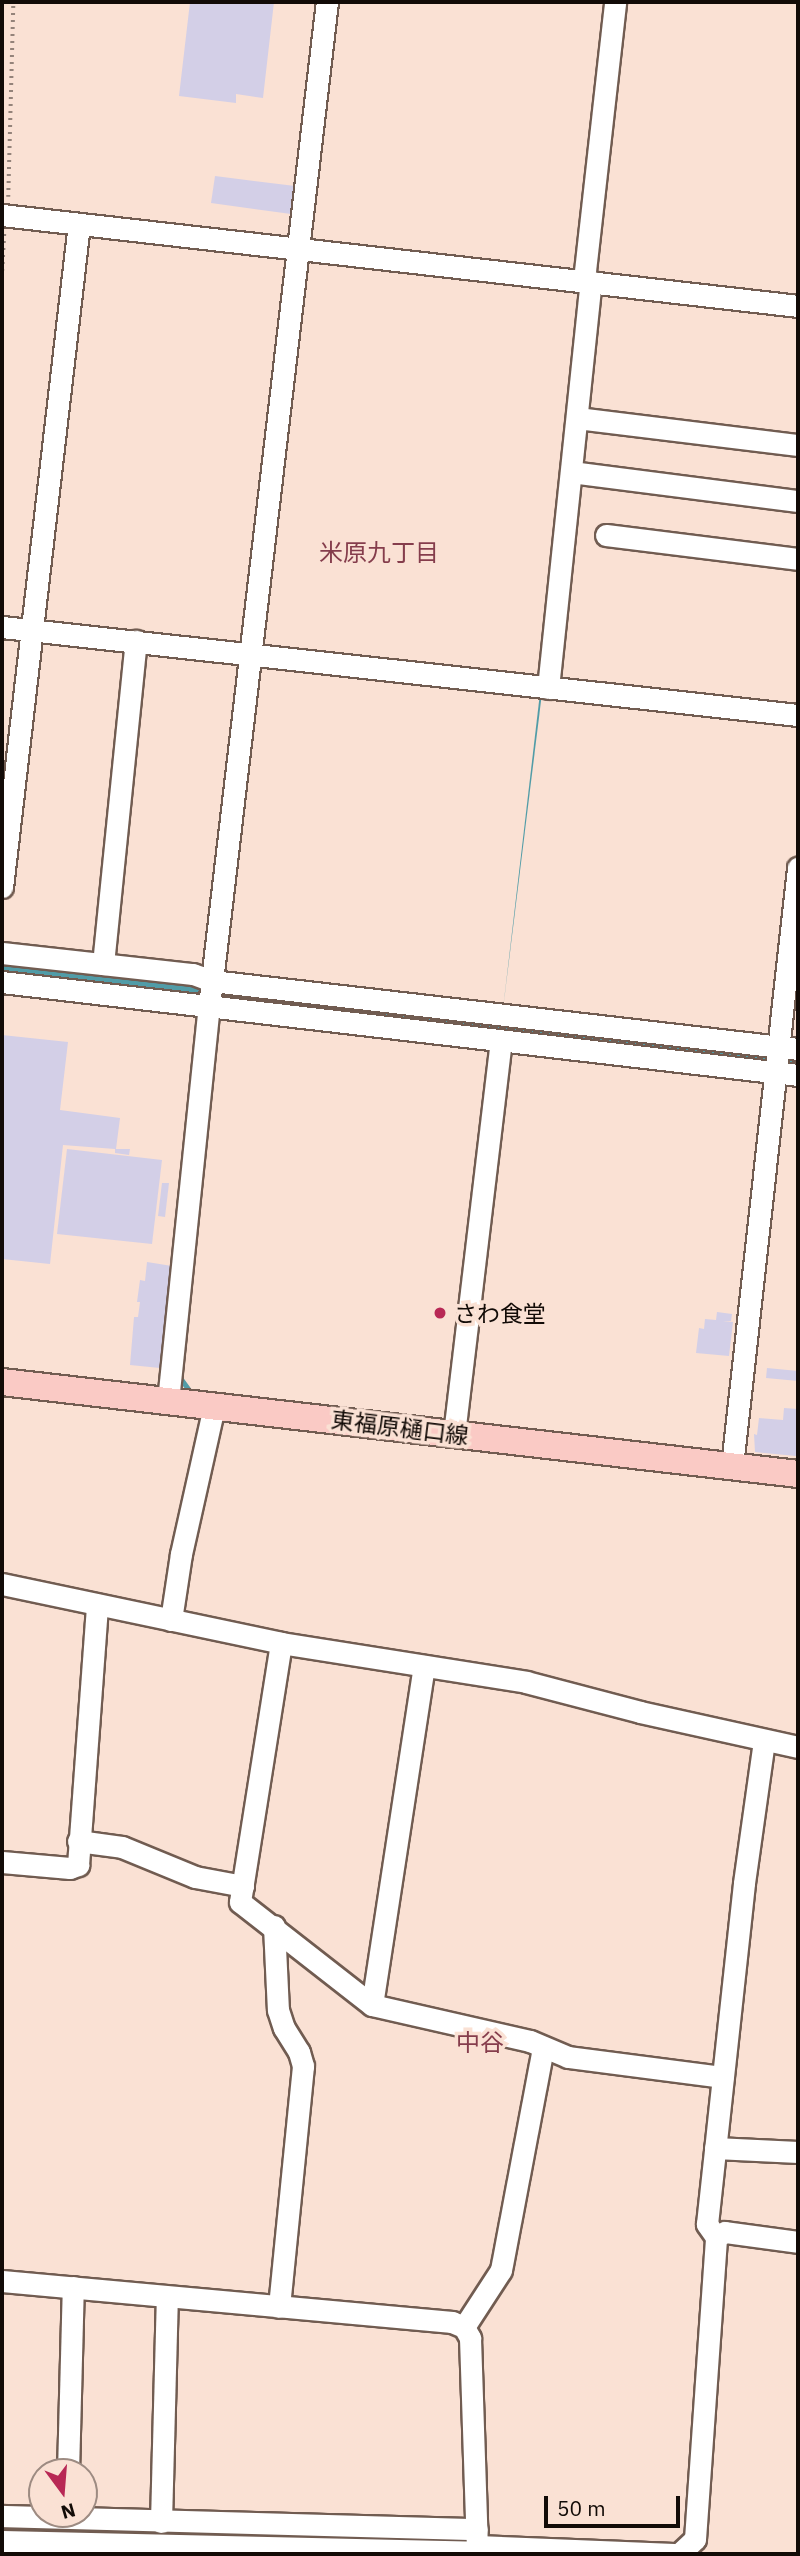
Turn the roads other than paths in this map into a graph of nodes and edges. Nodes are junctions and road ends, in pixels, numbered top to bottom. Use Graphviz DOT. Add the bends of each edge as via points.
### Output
graph roads {
  1 [pos="327,2"];
  2 [pos="615,2"];
  3 [pos="5,217"];
  4 [pos="79,224"];
  5 [pos="298,249"];
  6 [pos="587,281"];
  7 [pos="798,306"];
  8 [pos="577,418"];
  9 [pos="798,445"];
  10 [pos="571,472"];
  11 [pos="798,501"];
  12 [pos="606,535"];
  13 [pos="798,559"];
  14 [pos="2,627"];
  15 [pos="30,630"];
  16 [pos="136,641"];
  17 [pos="249,654"];
  18 [pos="548,688"];
  19 [pos="798,715"];
  20 [pos="798,868"];
  21 [pos="2,887"];
  22 [pos="2,953"];
  23 [pos="103,964"];
  24 [pos="212,981"];
  25 [pos="2,982"];
  26 [pos="209,1006"];
  27 [pos="501,1041"];
  28 [pos="781,1057"];
  29 [pos="798,1075"];
  30 [pos="2,1382"];
  31 [pos="168,1401"];
  32 [pos="214,1406"];
  33 [pos="454,1434"];
  34 [pos="733,1466"];
  35 [pos="798,1474"];
  36 [pos="2,1584"];
  37 [pos="97,1605"];
  38 [pos="171,1620"];
  39 [pos="281,1643"];
  40 [pos="424,1667"];
  41 [pos="764,1741"];
  42 [pos="798,1747"];
  43 [pos="78,1841"];
  44 [pos="2,1862"];
  45 [pos="243,1886"];
  46 [pos="274,1926"];
  47 [pos="372,2005"];
  48 [pos="543,2048"];
  49 [pos="723,2077"];
  50 [pos="715,2148"];
  51 [pos="798,2152"];
  52 [pos="716,2237"];
  53 [pos="798,2242"];
  54 [pos="2,2281"];
  55 [pos="73,2287"];
  56 [pos="167,2297"];
  57 [pos="279,2307"];
  58 [pos="464,2327"];
  59 [pos="68,2458"];
  60 [pos="2,2516"];
  61 [pos="28,2516"];
  62 [pos="98,2518"];
  63 [pos="161,2522"];
  64 [pos="67,2528"];
  65 [pos="352,2528"];
  66 [pos="2,2541"];
  67 [pos="477,2545"];
  68 [pos="67,2549"];
  69 [pos="351,2552"];
  70 [pos="677,2554"];
  1 -- 5 [label="street"];
  2 -- 6 [label="street"];
  3 -- 4 [label="street"];
  4 -- 5 [label="street"];
  4 -- 15 [label="street"];
  5 -- 6 [label="street"];
  5 -- 17 [label="street"];
  6 -- 7 [label="street"];
  6 -- 8 [label="street"];
  8 -- 9 [label="street"];
  8 -- 10 [label="street"];
  10 -- 11 [label="street"];
  10 -- 18 [label="street"];
  12 -- 13 [label="street"];
  14 -- 15 [label="street"];
  15 -- 16 [label="street"];
  15 -- 21 [label="street"];
  16 -- 17 [label="street"];
  16 -- 23 [label="street"];
  17 -- 18 [label="street"];
  17 -- 24 [label="street"];
  18 -- 19 [label="street"];
  20 -- 28 [label="street"];
  22 -- 23 [label="street"];
  23 -- 24 [label="street" via="193,974"];
  24 -- 26 [label="street"];
  24 -- 28 [label="street"];
  25 -- 26 [label="street"];
  26 -- 27 [label="street"];
  26 -- 31 [label="street"];
  27 -- 28 [label="street"];
  27 -- 33 [label="street"];
  28 -- 29 [label="street"];
  28 -- 34 [label="street"];
  30 -- 31 [label="main road, 東福原樋口線"];
  31 -- 32 [label="main road, 東福原樋口線"];
  32 -- 33 [label="main road, 東福原樋口線"];
  32 -- 38 [label="street"];
  33 -- 34 [label="main road, 東福原樋口線"];
  34 -- 35 [label="main road, 東福原樋口線"];
  36 -- 37 [label="street"];
  37 -- 38 [label="street"];
  37 -- 43 [label="street"];
  38 -- 39 [label="street"];
  39 -- 40 [label="street"];
  39 -- 45 [label="street"];
  40 -- 41 [label="street" via="526,1682"];
  40 -- 47 [label="street"];
  41 -- 42 [label="street"];
  41 -- 49 [label="street"];
  43 -- 44 [label="street" via="78,1865 71,1868"];
  43 -- 45 [label="street" via="122,1847 195,1877"];
  45 -- 46 [label="street" via="240,1902"];
  46 -- 47 [label="street"];
  46 -- 57 [label="street" via="278,2010 303,2066"];
  47 -- 48 [label="street" via="530,2041"];
  48 -- 49 [label="street" via="568,2057"];
  48 -- 58 [label="street" via="501,2270"];
  49 -- 50 [label="street"];
  50 -- 51 [label="street"];
  50 -- 52 [label="street" via="707,2224"];
  52 -- 53 [label="street" via="725,2232"];
  52 -- 70 [label="street" via="695,2539"];
  54 -- 55 [label="street"];
  55 -- 56 [label="street"];
  55 -- 59 [label="street"];
  56 -- 57 [label="street"];
  56 -- 63 [label="street"];
  57 -- 58 [label="street" via="453,2322"];
  58 -- 67 [label="street" via="470,2338"];
  60 -- 61 [label="street"];
  62 -- 63 [label="street"];
  63 -- 65 [label="street"];
  64 -- 68 [label="street"];
  65 -- 67 [label="street"];
  65 -- 69 [label="street"];
  66 -- 68 [label="street"];
  67 -- 69 [label="street"];
  67 -- 70 [label="street"];
  68 -- 69 [label="street"];
}
